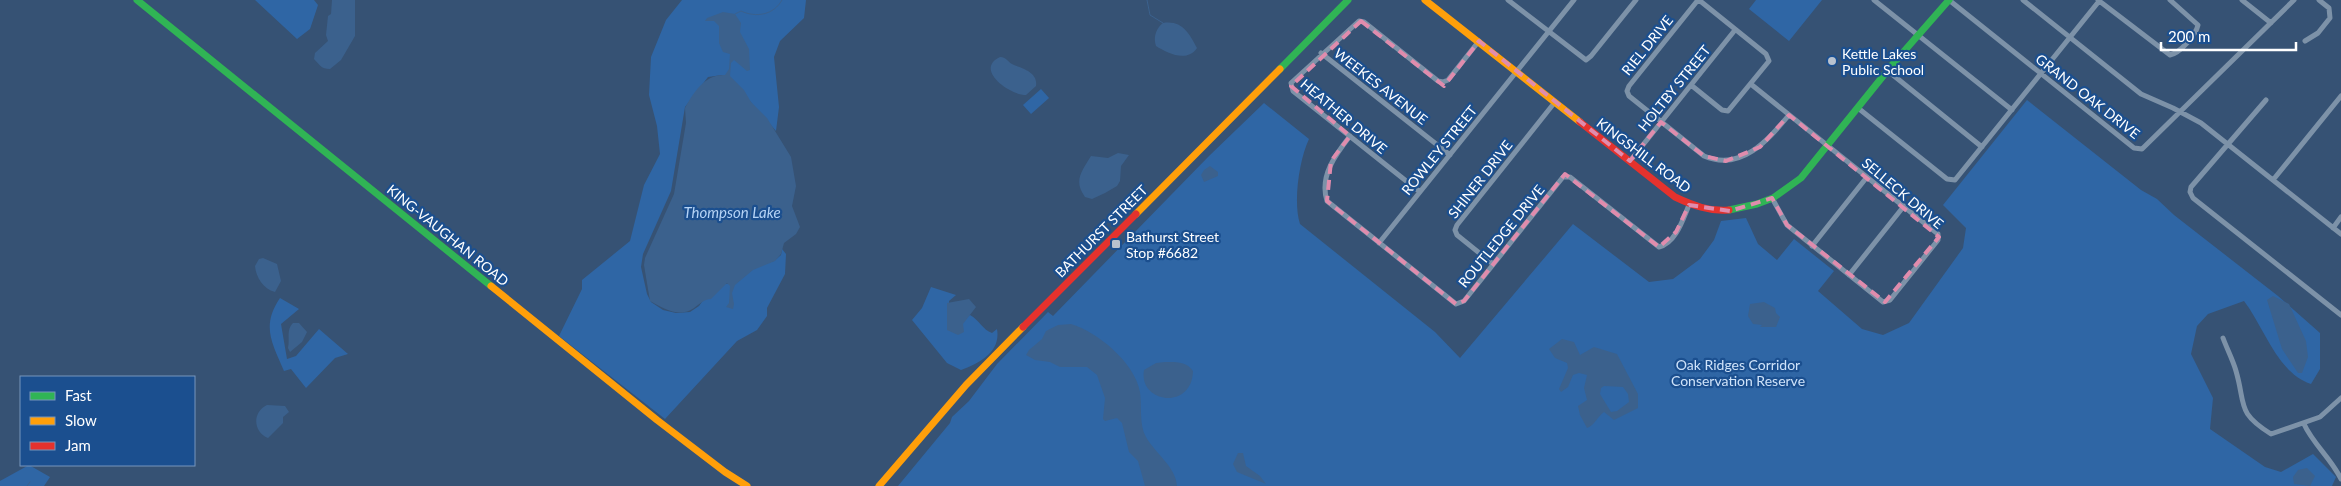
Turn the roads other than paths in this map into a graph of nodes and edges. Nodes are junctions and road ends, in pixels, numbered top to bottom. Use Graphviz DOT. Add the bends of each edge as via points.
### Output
graph roads {
  1 [pos="137,0"];
  2 [pos="1348,0"];
  3 [pos="1425,0"];
  4 [pos="1508,0"];
  5 [pos="1574,0"];
  6 [pos="1636,0"];
  7 [pos="1698,0"];
  8 [pos="1874,0"];
  9 [pos="1949,0"];
  10 [pos="2023,0"];
  11 [pos="2099,0"];
  12 [pos="2170,0"];
  13 [pos="2242,0"];
  14 [pos="2294,0"];
  15 [pos="2320,0"];
  16 [pos="2271,23"];
  17 [pos="1735,30"];
  18 [pos="1548,32"];
  19 [pos="1919,35"];
  20 [pos="2070,38"];
  21 [pos="1479,41"];
  22 [pos="2305,41"];
  23 [pos="1321,53"];
  24 [pos="1517,71"];
  25 [pos="1888,71"];
  26 [pos="2041,74"];
  27 [pos="1691,85"];
  28 [pos="1752,85"];
  29 [pos="2341,96"];
  30 [pos="2266,100"];
  31 [pos="1555,102"];
  32 [pos="1858,108"];
  33 [pos="2012,110"];
  34 [pos="2181,111"];
  35 [pos="1789,115"];
  36 [pos="1661,122"];
  37 [pos="1350,136"];
  38 [pos="2227,143"];
  39 [pos="1828,146"];
  40 [pos="1982,147"];
  41 [pos="1450,155"];
  42 [pos="1630,161"];
  43 [pos="1867,177"];
  44 [pos="2273,180"];
  45 [pos="1420,192"];
  46 [pos="1772,198"];
  47 [pos="1689,205"];
  48 [pos="1904,206"];
  49 [pos="2341,218"];
  50 [pos="2333,228"];
  51 [pos="2341,234"];
  52 [pos="1379,244"];
  53 [pos="1812,246"];
  54 [pos="1493,264"];
  55 [pos="1849,275"];
  56 [pos="2341,316"];
  57 [pos="2223,338"];
  58 [pos="2341,398"];
  59 [pos="2304,424"];
  60 [pos="2341,479"];
  61 [pos="747,486"];
  62 [pos="879,486"];
  1 -- 61 [label="street, KING-VAUGHAN ROAD" via="657,420"];
  2 -- 62 [label="street, BATHURST STREET" via="966,385"];
  3 -- 21 [label="street, KINGSHILL ROAD"];
  4 -- 18 [label="street"];
  5 -- 18 [label="street, ROWLEY STREET"];
  6 -- 18 [label="street" via="1587,59 1582,59"];
  7 -- 17 [label="street"];
  7 -- 36 [label="street, RIEL DRIVE" via="1627,91"];
  8 -- 19 [label="street"];
  9 -- 19 [label="street, KINGSHILL ROAD"];
  9 -- 26 [label="street, GRAND OAK DRIVE"];
  10 -- 20 [label="street"];
  11 -- 12 [label="street" via="2170,55 2182,47 2198,25"];
  11 -- 20 [label="street"];
  13 -- 16 [label="street"];
  14 -- 16 [label="street, GRAND OAK DRIVE"];
  15 -- 22 [label="street" via="2329,8 2330,18 2318,33"];
  16 -- 34 [label="street, GRAND OAK DRIVE"];
  17 -- 27 [label="street, HOLTBY STREET"];
  17 -- 28 [label="street" via="1769,59"];
  18 -- 24 [label="street, ROWLEY STREET"];
  19 -- 25 [label="street, KINGSHILL ROAD"];
  19 -- 33 [label="street"];
  20 -- 26 [label="street"];
  20 -- 34 [label="street" via="2141,94"];
  21 -- 23 [label="street, HEATHER DRIVE" via="1444,82 1438,81 1361,20"];
  21 -- 24 [label="street, KINGSHILL ROAD"];
  23 -- 37 [label="street, HEATHER DRIVE" via="1293,81 1291,88"];
  23 -- 41 [label="street, WEEKES AVENUE"];
  24 -- 31 [label="street, KINGSHILL ROAD"];
  24 -- 41 [label="street, ROWLEY STREET"];
  25 -- 32 [label="street, KINGSHILL ROAD"];
  25 -- 40 [label="street"];
  26 -- 33 [label="street"];
  26 -- 34 [label="street, GRAND OAK DRIVE" via="2134,148 2142,149"];
  27 -- 28 [label="street" via="1727,112"];
  27 -- 36 [label="street, HOLTBY STREET"];
  28 -- 35 [label="street, SELLECK DRIVE"];
  29 -- 44 [label="street"];
  30 -- 38 [label="street"];
  31 -- 42 [label="street, KINGSHILL ROAD"];
  31 -- 54 [label="street, SHINER DRIVE" via="1455,230"];
  32 -- 39 [label="street, KINGSHILL ROAD"];
  32 -- 40 [label="street" via="1951,181 1959,176"];
  33 -- 40 [label="street"];
  34 -- 38 [label="street"];
  35 -- 36 [label="street" via="1760,147 1726,161 1704,156"];
  35 -- 39 [label="street, SELLECK DRIVE"];
  36 -- 42 [label="street, HOLTBY STREET"];
  37 -- 45 [label="street, HEATHER DRIVE"];
  37 -- 52 [label="street, ROUTLEDGE DRIVE" via="1331,162 1326,196 1329,203"];
  38 -- 44 [label="street"];
  38 -- 56 [label="street" via="2191,187 2191,195"];
  39 -- 43 [label="street, SELLECK DRIVE"];
  39 -- 46 [label="street, KINGSHILL ROAD" via="1801,178"];
  41 -- 45 [label="street, ROWLEY STREET"];
  42 -- 47 [label="street, KINGSHILL ROAD"];
  43 -- 48 [label="street, SELLECK DRIVE"];
  43 -- 53 [label="street"];
  44 -- 50 [label="street"];
  45 -- 52 [label="street, ROWLEY STREET"];
  46 -- 47 [label="street, KINGSHILL ROAD" via="1730,211"];
  46 -- 53 [label="street, SELLECK DRIVE" via="1783,221"];
  47 -- 54 [label="street, ROUTLEDGE DRIVE" via="1676,232 1659,247 1566,176"];
  48 -- 55 [label="street"];
  48 -- 55 [label="street, SELLECK DRIVE" via="1938,234 1934,246 1888,302 1880,300"];
  49 -- 50 [label="street"];
  50 -- 51 [label="street"];
  52 -- 54 [label="street, ROUTLEDGE DRIVE" via="1456,304 1464,301"];
  53 -- 55 [label="street, SELLECK DRIVE"];
  57 -- 59 [label="street" via="2237,372 2242,404 2247,414 2273,435"];
  58 -- 59 [label="street" via="2324,415"];
  59 -- 60 [label="street" via="2313,442 2331,460"];
}
